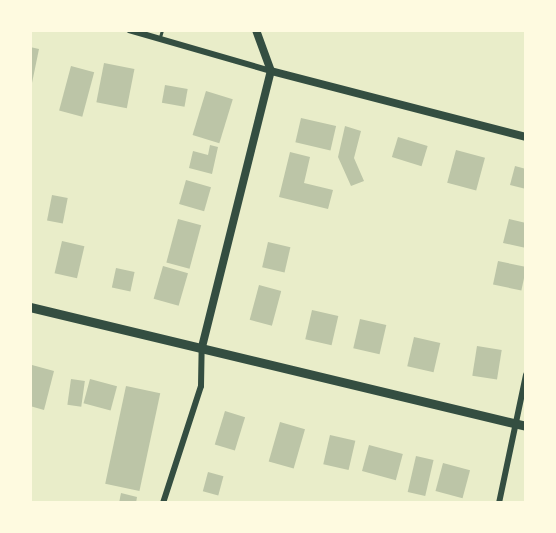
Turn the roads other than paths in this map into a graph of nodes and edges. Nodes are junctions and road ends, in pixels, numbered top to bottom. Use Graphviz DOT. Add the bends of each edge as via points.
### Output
graph roads {
  1 [pos="129,30"];
  2 [pos="256,30"];
  3 [pos="161,34"];
  4 [pos="271,71"];
  5 [pos="526,137"];
  6 [pos="30,307"];
  7 [pos="202,346"];
  8 [pos="526,375"];
  9 [pos="515,423"];
  10 [pos="526,426"];
  11 [pos="163,503"];
  12 [pos="499,503"];
  1 -- 3 [label="street"];
  2 -- 4 [label="street"];
  3 -- 4 [label="street"];
  4 -- 5 [label="street"];
  4 -- 7 [label="street"];
  6 -- 7 [label="main road"];
  7 -- 9 [label="main road"];
  7 -- 11 [label="street" via="201,386"];
  8 -- 9 [label="street"];
  9 -- 10 [label="main road"];
  9 -- 12 [label="street"];
}
